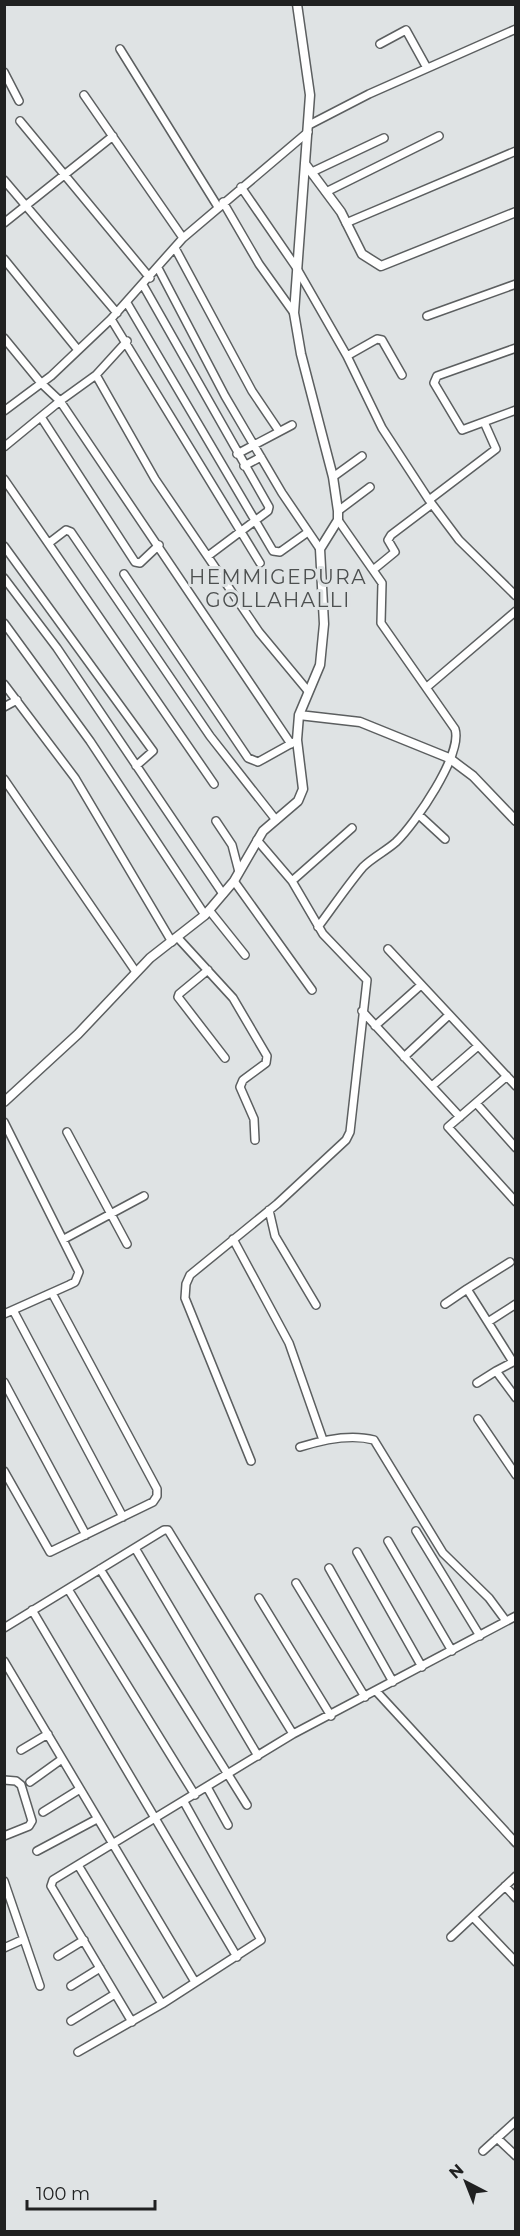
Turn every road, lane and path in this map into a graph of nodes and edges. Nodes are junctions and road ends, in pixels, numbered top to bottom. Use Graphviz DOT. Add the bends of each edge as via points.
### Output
graph roads {
  1 [pos="297,4"];
  2 [pos="516,29"];
  3 [pos="380,44"];
  4 [pos="120,49"];
  5 [pos="427,68"];
  6 [pos="4,72"];
  7 [pos="8,88"];
  8 [pos="84,95"];
  9 [pos="19,101"];
  10 [pos="20,121"];
  11 [pos="309,128"];
  12 [pos="113,136"];
  13 [pos="439,136"];
  14 [pos="384,138"];
  15 [pos="516,151"];
  16 [pos="309,169"];
  17 [pos="64,175"];
  18 [pos="4,180"];
  19 [pos="241,187"];
  20 [pos="326,192"];
  21 [pos="221,204"];
  22 [pos="26,206"];
  23 [pos="516,212"];
  24 [pos="4,223"];
  25 [pos="346,223"];
  26 [pos="183,238"];
  27 [pos="175,248"];
  28 [pos="4,259"];
  29 [pos="296,267"];
  30 [pos="158,268"];
  31 [pos="150,278"];
  32 [pos="516,284"];
  33 [pos="143,285"];
  34 [pos="127,303"];
  35 [pos="294,313"];
  36 [pos="114,316"];
  37 [pos="427,316"];
  38 [pos="4,338"];
  39 [pos="127,340"];
  40 [pos="516,348"];
  41 [pos="78,350"];
  42 [pos="347,356"];
  43 [pos="96,375"];
  44 [pos="402,375"];
  45 [pos="41,383"];
  46 [pos="60,400"];
  47 [pos="516,410"];
  48 [pos="4,411"];
  49 [pos="41,417"];
  50 [pos="484,422"];
  51 [pos="292,425"];
  52 [pos="279,431"];
  53 [pos="254,445"];
  54 [pos="4,447"];
  55 [pos="237,454"];
  56 [pos="362,456"];
  57 [pos="261,457"];
  58 [pos="244,466"];
  59 [pos="333,477"];
  60 [pos="4,479"];
  61 [pos="370,487"];
  62 [pos="431,502"];
  63 [pos="338,516"];
  64 [pos="257,521"];
  65 [pos="240,532"];
  66 [pos="308,532"];
  67 [pos="49,543"];
  68 [pos="159,545"];
  69 [pos="4,546"];
  70 [pos="320,549"];
  71 [pos="208,556"];
  72 [pos="260,563"];
  73 [pos="373,570"];
  74 [pos="124,574"];
  75 [pos="4,578"];
  76 [pos="516,596"];
  77 [pos="516,610"];
  78 [pos="4,622"];
  79 [pos="4,684"];
  80 [pos="427,687"];
  81 [pos="308,691"];
  82 [pos="17,700"];
  83 [pos="4,707"];
  84 [pos="299,715"];
  85 [pos="294,742"];
  86 [pos="449,758"];
  87 [pos="136,766"];
  88 [pos="4,778"];
  89 [pos="214,784"];
  90 [pos="418,815"];
  91 [pos="276,820"];
  92 [pos="216,821"];
  93 [pos="516,821"];
  94 [pos="352,828"];
  95 [pos="445,839"];
  96 [pos="257,840"];
  97 [pos="239,872"];
  98 [pos="234,881"];
  99 [pos="292,881"];
  100 [pos="224,894"];
  101 [pos="207,912"];
  102 [pos="318,927"];
  103 [pos="176,940"];
  104 [pos="387,949"];
  105 [pos="245,956"];
  106 [pos="208,970"];
  107 [pos="136,972"];
  108 [pos="421,985"];
  109 [pos="312,990"];
  110 [pos="362,1011"];
  111 [pos="449,1015"];
  112 [pos="375,1026"];
  113 [pos="478,1046"];
  114 [pos="404,1057"];
  115 [pos="225,1058"];
  116 [pos="507,1076"];
  117 [pos="432,1086"];
  118 [pos="516,1086"];
  119 [pos="4,1102"];
  120 [pos="476,1103"];
  121 [pos="460,1117"];
  122 [pos="4,1122"];
  123 [pos="67,1132"];
  124 [pos="255,1140"];
  125 [pos="516,1148"];
  126 [pos="144,1196"];
  127 [pos="516,1202"];
  128 [pos="269,1210"];
  129 [pos="110,1214"];
  130 [pos="64,1239"];
  131 [pos="233,1239"];
  132 [pos="126,1244"];
  133 [pos="510,1262"];
  134 [pos="467,1289"];
  135 [pos="52,1293"];
  136 [pos="445,1304"];
  137 [pos="516,1304"];
  138 [pos="316,1305"];
  139 [pos="13,1310"];
  140 [pos="4,1314"];
  141 [pos="488,1322"];
  142 [pos="496,1371"];
  143 [pos="4,1382"];
  144 [pos="477,1383"];
  145 [pos="516,1398"];
  146 [pos="478,1419"];
  147 [pos="323,1440"];
  148 [pos="300,1447"];
  149 [pos="251,1461"];
  150 [pos="4,1471"];
  151 [pos="516,1475"];
  152 [pos="123,1516"];
  153 [pos="416,1531"];
  154 [pos="86,1535"];
  155 [pos="388,1541"];
  156 [pos="135,1548"];
  157 [pos="357,1552"];
  158 [pos="328,1568"];
  159 [pos="100,1569"];
  160 [pos="296,1583"];
  161 [pos="68,1589"];
  162 [pos="259,1598"];
  163 [pos="32,1610"];
  164 [pos="516,1616"];
  165 [pos="506,1621"];
  166 [pos="4,1628"];
  167 [pos="480,1636"];
  168 [pos="452,1652"];
  169 [pos="4,1661"];
  170 [pos="422,1667"];
  171 [pos="393,1682"];
  172 [pos="376,1691"];
  173 [pos="365,1697"];
  174 [pos="331,1716"];
  175 [pos="48,1734"];
  176 [pos="293,1734"];
  177 [pos="21,1750"];
  178 [pos="258,1756"];
  179 [pos="62,1759"];
  180 [pos="228,1774"];
  181 [pos="4,1780"];
  182 [pos="30,1782"];
  183 [pos="207,1787"];
  184 [pos="80,1789"];
  185 [pos="195,1795"];
  186 [pos="184,1802"];
  187 [pos="247,1805"];
  188 [pos="43,1812"];
  189 [pos="156,1818"];
  190 [pos="97,1819"];
  191 [pos="228,1825"];
  192 [pos="4,1836"];
  193 [pos="516,1843"];
  194 [pos="112,1845"];
  195 [pos="37,1851"];
  196 [pos="78,1865"];
  197 [pos="516,1876"];
  198 [pos="4,1881"];
  199 [pos="505,1886"];
  200 [pos="516,1898"];
  201 [pos="473,1917"];
  202 [pos="451,1937"];
  203 [pos="24,1939"];
  204 [pos="84,1940"];
  205 [pos="4,1948"];
  206 [pos="58,1956"];
  207 [pos="237,1957"];
  208 [pos="516,1962"];
  209 [pos="100,1968"];
  210 [pos="195,1982"];
  211 [pos="40,1986"];
  212 [pos="71,1986"];
  213 [pos="116,1994"];
  214 [pos="162,2004"];
  215 [pos="70,2021"];
  216 [pos="132,2022"];
  217 [pos="78,2052"];
  218 [pos="516,2121"];
  219 [pos="497,2138"];
  220 [pos="483,2151"];
  221 [pos="516,2156"];
  1 -- 11 [label="street" via="309,78"];
  2 -- 5 [label="street"];
  3 -- 5 [label="street" via="406,30"];
  4 -- 21 [label="street"];
  5 -- 11 [label="street"];
  6 -- 7 [label="street"];
  7 -- 9 [label="street"];
  8 -- 12 [label="street"];
  10 -- 17 [label="street"];
  11 -- 16 [label="street"];
  11 -- 19 [label="street"];
  12 -- 17 [label="street"];
  12 -- 26 [label="street"];
  13 -- 20 [label="street"];
  14 -- 16 [label="street"];
  15 -- 25 [label="street"];
  16 -- 20 [label="street"];
  16 -- 29 [label="street"];
  17 -- 22 [label="street"];
  17 -- 31 [label="street"];
  18 -- 22 [label="street"];
  19 -- 21 [label="street"];
  19 -- 29 [label="street"];
  20 -- 25 [label="street"];
  21 -- 26 [label="street"];
  21 -- 35 [label="street"];
  22 -- 24 [label="street"];
  22 -- 36 [label="street"];
  23 -- 25 [label="street" via="381,266 362,254"];
  26 -- 27 [label="street"];
  27 -- 30 [label="street"];
  27 -- 52 [label="street" via="252,390"];
  28 -- 41 [label="street"];
  29 -- 35 [label="street"];
  29 -- 42 [label="street"];
  30 -- 31 [label="street"];
  30 -- 53 [label="street"];
  31 -- 33 [label="street"];
  32 -- 37 [label="street"];
  33 -- 34 [label="street"];
  33 -- 55 [label="street"];
  34 -- 36 [label="street"];
  34 -- 64 [label="street"];
  35 -- 59 [label="street"];
  36 -- 39 [label="street"];
  36 -- 41 [label="street"];
  38 -- 45 [label="street"];
  39 -- 43 [label="street"];
  39 -- 65 [label="street"];
  40 -- 50 [label="street" via="434,379 459,428 466,430"];
  41 -- 45 [label="street"];
  42 -- 44 [label="street" via="382,340"];
  42 -- 62 [label="street" via="382,428"];
  43 -- 46 [label="street"];
  43 -- 71 [label="street" via="155,479"];
  45 -- 46 [label="street"];
  45 -- 48 [label="street"];
  46 -- 49 [label="street"];
  46 -- 68 [label="street"];
  47 -- 50 [label="street"];
  49 -- 54 [label="street"];
  49 -- 68 [label="street" via="135,562 140,563"];
  50 -- 62 [label="street" via="495,449"];
  51 -- 52 [label="street"];
  52 -- 53 [label="street"];
  53 -- 55 [label="street"];
  53 -- 57 [label="street"];
  55 -- 58 [label="street"];
  56 -- 59 [label="street"];
  57 -- 58 [label="street"];
  57 -- 66 [label="street"];
  58 -- 64 [label="street" via="269,507"];
  59 -- 63 [label="street"];
  60 -- 67 [label="street"];
  61 -- 63 [label="street"];
  62 -- 73 [label="street" via="391,535 388,540 395,552"];
  62 -- 76 [label="street" via="459,540"];
  63 -- 70 [label="street"];
  63 -- 73 [label="street"];
  64 -- 65 [label="street"];
  64 -- 66 [label="street" via="275,553"];
  65 -- 71 [label="street"];
  65 -- 72 [label="street"];
  66 -- 70 [label="street"];
  67 -- 89 [label="street"];
  67 -- 91 [label="street" via="66,530 71,532 210,736"];
  68 -- 85 [label="street"];
  69 -- 87 [label="street" via="153,751"];
  70 -- 81 [label="street" via="322,649 320,665"];
  71 -- 81 [label="street" via="259,632"];
  73 -- 80 [label="street" via="383,586 380,621"];
  74 -- 85 [label="street" via="248,758 258,762"];
  75 -- 87 [label="street" via="57,648"];
  77 -- 80 [label="street"];
  78 -- 101 [label="street"];
  79 -- 82 [label="street"];
  80 -- 86 [label="street" via="456,732"];
  81 -- 84 [label="street"];
  82 -- 83 [label="street"];
  82 -- 103 [label="street" via="75,778"];
  84 -- 85 [label="street"];
  84 -- 86 [label="street" via="360,722"];
  85 -- 91 [label="street" via="303,789 298,801"];
  86 -- 90 [label="street"];
  86 -- 93 [label="street" via="473,776"];
  87 -- 100 [label="street"];
  88 -- 107 [label="street"];
  90 -- 95 [label="street"];
  90 -- 102 [label="street" via="396,842 364,867"];
  91 -- 96 [label="street"];
  92 -- 97 [label="street" via="232,845"];
  94 -- 99 [label="street"];
  96 -- 97 [label="street"];
  96 -- 99 [label="street"];
  97 -- 98 [label="street"];
  98 -- 100 [label="street"];
  98 -- 109 [label="street"];
  99 -- 102 [label="street"];
  100 -- 101 [label="street"];
  101 -- 103 [label="street"];
  101 -- 105 [label="street"];
  102 -- 110 [label="street" via="366,978"];
  103 -- 106 [label="street"];
  103 -- 107 [label="street"];
  104 -- 108 [label="street"];
  106 -- 115 [label="street" via="178,997"];
  106 -- 124 [label="street" via="233,998 267,1056 266,1062 240,1086 254,1119"];
  107 -- 119 [label="street" via="78,1034"];
  108 -- 111 [label="street"];
  108 -- 112 [label="street"];
  110 -- 112 [label="street"];
  110 -- 128 [label="street" via="350,1132 340,1147"];
  111 -- 113 [label="street"];
  111 -- 114 [label="street"];
  112 -- 114 [label="street"];
  113 -- 116 [label="street"];
  113 -- 117 [label="street"];
  114 -- 117 [label="street"];
  116 -- 118 [label="street"];
  116 -- 120 [label="street"];
  117 -- 121 [label="street"];
  120 -- 121 [label="street"];
  120 -- 125 [label="street"];
  121 -- 127 [label="street" via="448,1127"];
  122 -- 130 [label="street"];
  123 -- 129 [label="street"];
  126 -- 129 [label="street"];
  128 -- 131 [label="street"];
  128 -- 138 [label="street" via="274,1236"];
  129 -- 130 [label="street"];
  129 -- 132 [label="street"];
  130 -- 135 [label="street" via="77,1265 78,1277"];
  131 -- 147 [label="street" via="289,1343"];
  131 -- 149 [label="street" via="190,1275 185,1291"];
  133 -- 134 [label="street"];
  134 -- 136 [label="street"];
  134 -- 141 [label="street"];
  135 -- 139 [label="street"];
  135 -- 152 [label="street" via="156,1489 158,1496 153,1502"];
  137 -- 141 [label="street"];
  139 -- 140 [label="street"];
  139 -- 152 [label="street"];
  141 -- 142 [label="street" via="513,1362"];
  142 -- 144 [label="street"];
  142 -- 145 [label="street"];
  143 -- 154 [label="street"];
  146 -- 151 [label="street"];
  147 -- 148 [label="street"];
  147 -- 165 [label="street" via="374,1440 443,1553 489,1598"];
  150 -- 154 [label="street" via="48,1551"];
  152 -- 154 [label="street"];
  153 -- 167 [label="street"];
  155 -- 168 [label="street"];
  156 -- 159 [label="street"];
  156 -- 176 [label="street" via="164,1530 170,1532"];
  156 -- 178 [label="street"];
  157 -- 170 [label="street"];
  158 -- 171 [label="street"];
  159 -- 161 [label="street"];
  159 -- 180 [label="street"];
  160 -- 173 [label="street"];
  161 -- 163 [label="street"];
  161 -- 185 [label="street"];
  162 -- 174 [label="street"];
  163 -- 166 [label="street"];
  163 -- 189 [label="street"];
  164 -- 165 [label="street"];
  165 -- 167 [label="street"];
  167 -- 168 [label="street"];
  168 -- 170 [label="street"];
  169 -- 175 [label="street"];
  170 -- 171 [label="street"];
  171 -- 172 [label="street"];
  172 -- 173 [label="street"];
  172 -- 193 [label="street"];
  173 -- 174 [label="street"];
  174 -- 176 [label="street"];
  175 -- 177 [label="street"];
  175 -- 179 [label="street"];
  176 -- 178 [label="street"];
  178 -- 180 [label="street"];
  179 -- 182 [label="street"];
  179 -- 184 [label="street"];
  180 -- 183 [label="street"];
  180 -- 187 [label="street"];
  181 -- 192 [label="street" via="16,1780 21,1785 32,1821"];
  183 -- 185 [label="street"];
  183 -- 191 [label="street"];
  184 -- 188 [label="street"];
  184 -- 190 [label="street"];
  185 -- 186 [label="street"];
  186 -- 189 [label="street"];
  186 -- 207 [label="street" via="261,1936 258,1944"];
  189 -- 194 [label="street"];
  189 -- 207 [label="street"];
  190 -- 194 [label="street"];
  190 -- 195 [label="street"];
  194 -- 196 [label="street"];
  194 -- 210 [label="street"];
  196 -- 204 [label="street" via="51,1884"];
  196 -- 214 [label="street"];
  197 -- 199 [label="street"];
  198 -- 203 [label="street"];
  199 -- 200 [label="street"];
  199 -- 201 [label="street"];
  201 -- 202 [label="street"];
  201 -- 208 [label="street"];
  203 -- 205 [label="street"];
  203 -- 211 [label="street"];
  204 -- 206 [label="street"];
  204 -- 209 [label="street"];
  207 -- 210 [label="street"];
  209 -- 212 [label="street"];
  209 -- 213 [label="street"];
  210 -- 214 [label="street"];
  213 -- 215 [label="street"];
  213 -- 216 [label="street"];
  214 -- 216 [label="street"];
  216 -- 217 [label="street"];
  218 -- 219 [label="street"];
  219 -- 220 [label="street"];
  219 -- 221 [label="street"];
}
